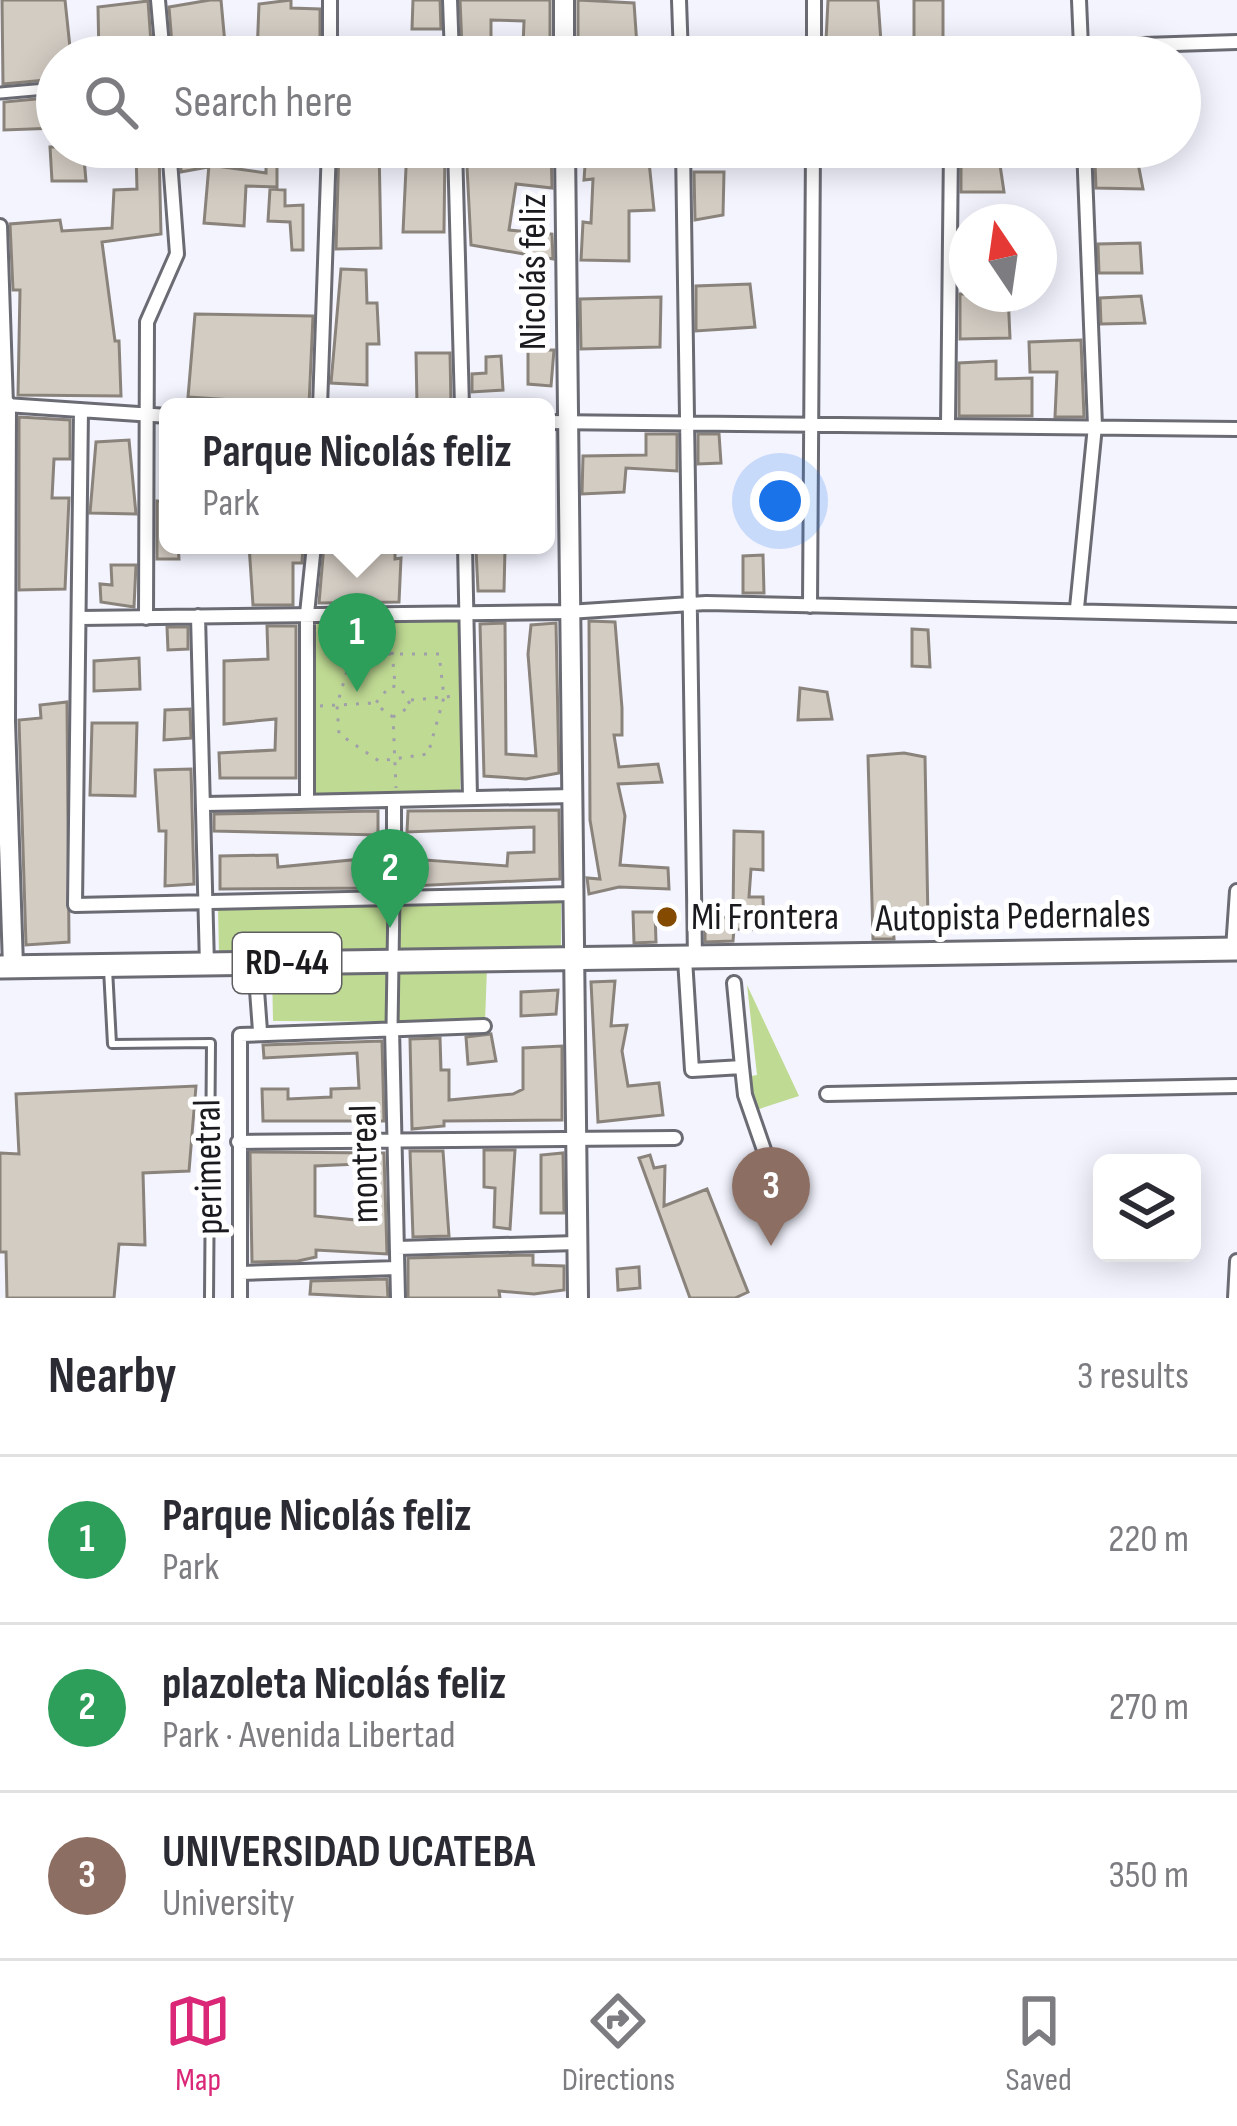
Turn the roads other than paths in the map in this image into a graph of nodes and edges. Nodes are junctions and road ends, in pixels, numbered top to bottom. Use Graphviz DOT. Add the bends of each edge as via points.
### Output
graph roads {
  1 [pos="158,0"];
  2 [pos="330,0"];
  3 [pos="450,0"];
  4 [pos="564,0"];
  5 [pos="680,0"];
  6 [pos="814,0"];
  7 [pos="1079,0"];
  8 [pos="161,36"];
  9 [pos="332,36"];
  10 [pos="451,36"];
  11 [pos="564,36"];
  12 [pos="681,36"];
  13 [pos="814,36"];
  14 [pos="1080,36"];
  15 [pos="1237,42"];
  16 [pos="1201,44"];
  17 [pos="36,90"];
  18 [pos="0,93"];
  19 [pos="171,168"];
  20 [pos="328,168"];
  21 [pos="456,168"];
  22 [pos="565,168"];
  23 [pos="683,168"];
  24 [pos="813,168"];
  25 [pos="951,168"];
  26 [pos="1085,168"];
  27 [pos="0,226"];
  28 [pos="320,398"];
  29 [pos="462,398"];
  30 [pos="3,405"];
  31 [pos="81,410"];
  32 [pos="146,416"];
  33 [pos="159,416"];
  34 [pos="555,422"];
  35 [pos="567,422"];
  36 [pos="684,423"];
  37 [pos="812,424"];
  38 [pos="948,425"];
  39 [pos="1095,427"];
  40 [pos="1237,429"];
  41 [pos="3,488"];
  42 [pos="313,554"];
  43 [pos="465,554"];
  44 [pos="690,603"];
  45 [pos="810,606"];
  46 [pos="1076,608"];
  47 [pos="466,610"];
  48 [pos="568,612"];
  49 [pos="307,614"];
  50 [pos="1237,615"];
  51 [pos="198,616"];
  52 [pos="80,618"];
  53 [pos="146,618"];
  54 [pos="393,793"];
  55 [pos="572,796"];
  56 [pos="470,798"];
  57 [pos="308,802"];
  58 [pos="206,804"];
  59 [pos="1237,891"];
  60 [pos="573,894"];
  61 [pos="394,897"];
  62 [pos="207,900"];
  63 [pos="1235,949"];
  64 [pos="690,959"];
  65 [pos="394,961"];
  66 [pos="574,961"];
  67 [pos="255,963"];
  68 [pos="207,965"];
  69 [pos="108,966"];
  70 [pos="6,967"];
  71 [pos="734,983"];
  72 [pos="484,1026"];
  73 [pos="392,1028"];
  74 [pos="260,1031"];
  75 [pos="742,1067"];
  76 [pos="1237,1086"];
  77 [pos="827,1094"];
  78 [pos="675,1138"];
  79 [pos="576,1141"];
  80 [pos="238,1142"];
  81 [pos="394,1144"];
  82 [pos="772,1173"];
  83 [pos="578,1243"];
  84 [pos="397,1248"];
  85 [pos="1237,1261"];
  86 [pos="397,1268"];
  87 [pos="240,1273"];
  88 [pos="1237,1278"];
  89 [pos="209,1298"];
  90 [pos="240,1298"];
  91 [pos="398,1298"];
  92 [pos="578,1298"];
  93 [pos="1235,1298"];
  1 -- 8 [label="street"];
  2 -- 9 [label="street"];
  3 -- 10 [label="street"];
  4 -- 11 [label="main road"];
  5 -- 12 [label="street"];
  6 -- 13 [label="street"];
  7 -- 14 [label="street"];
  15 -- 16 [label="street"];
  17 -- 18 [label="street"];
  19 -- 32 [label="street" via="177,254 147,322"];
  20 -- 28 [label="street"];
  21 -- 29 [label="street"];
  22 -- 35 [label="main road, Nicolás feliz"];
  23 -- 36 [label="street"];
  24 -- 37 [label="street"];
  25 -- 38 [label="street"];
  26 -- 39 [label="street"];
  27 -- 30 [label="street"];
  30 -- 31 [label="street"];
  30 -- 41 [label="main road"];
  31 -- 32 [label="street"];
  31 -- 52 [label="street"];
  32 -- 33 [label="street"];
  32 -- 53 [label="street"];
  34 -- 35 [label="street"];
  35 -- 36 [label="street"];
  35 -- 48 [label="main road, Nicolás feliz"];
  36 -- 37 [label="street"];
  36 -- 44 [label="street"];
  37 -- 38 [label="street"];
  37 -- 45 [label="street"];
  38 -- 39 [label="street"];
  39 -- 40 [label="street"];
  39 -- 46 [label="street"];
  41 -- 70 [label="main road"];
  42 -- 49 [label="street"];
  43 -- 47 [label="street"];
  44 -- 45 [label="street"];
  44 -- 48 [label="street"];
  44 -- 64 [label="street"];
  45 -- 46 [label="street"];
  46 -- 50 [label="street"];
  47 -- 48 [label="street"];
  47 -- 49 [label="street"];
  47 -- 56 [label="street"];
  48 -- 55 [label="main road, Nicolás feliz"];
  49 -- 51 [label="street"];
  49 -- 57 [label="street"];
  51 -- 53 [label="street"];
  51 -- 58 [label="street"];
  52 -- 53 [label="street"];
  52 -- 62 [label="street" via="75,905"];
  54 -- 56 [label="street"];
  54 -- 57 [label="street"];
  54 -- 61 [label="street"];
  55 -- 56 [label="street"];
  55 -- 60 [label="main road, Nicolás feliz"];
  57 -- 58 [label="street"];
  58 -- 62 [label="street"];
  59 -- 63 [label="street"];
  60 -- 61 [label="street"];
  60 -- 66 [label="main road, Nicolás feliz"];
  61 -- 62 [label="street"];
  61 -- 65 [label="street"];
  62 -- 68 [label="street"];
  63 -- 64 [label="main road, Autopista Pedernales"];
  64 -- 66 [label="main road, Autopista Pedernales"];
  64 -- 75 [label="street" via="692,1070"];
  65 -- 66 [label="main road, RD-44"];
  65 -- 67 [label="main road, RD-44"];
  65 -- 73 [label="street"];
  66 -- 79 [label="main road, Nicolás feliz"];
  67 -- 68 [label="main road, RD-44"];
  67 -- 74 [label="street"];
  68 -- 69 [label="main road, RD-44"];
  69 -- 70 [label="main road, RD-44"];
  69 -- 89 [label="lane" via="112,1044 211,1042"];
  71 -- 75 [label="street"];
  72 -- 73 [label="street"];
  73 -- 74 [label="street"];
  73 -- 81 [label="street, montreal"];
  74 -- 80 [label="street, perimetral" via="239,1035"];
  75 -- 82 [label="street"];
  76 -- 77 [label="street"];
  78 -- 79 [label="street"];
  79 -- 81 [label="street"];
  79 -- 83 [label="main road, Nicolás feliz"];
  80 -- 81 [label="street"];
  80 -- 87 [label="street, perimetral"];
  81 -- 84 [label="street, montreal"];
  83 -- 84 [label="street"];
  83 -- 92 [label="main road, Nicolás feliz"];
  84 -- 86 [label="street, montreal"];
  85 -- 88 [label="street"];
  86 -- 87 [label="street"];
  86 -- 91 [label="street, montreal"];
  87 -- 90 [label="street, perimetral"];
  88 -- 93 [label="street"];
}
